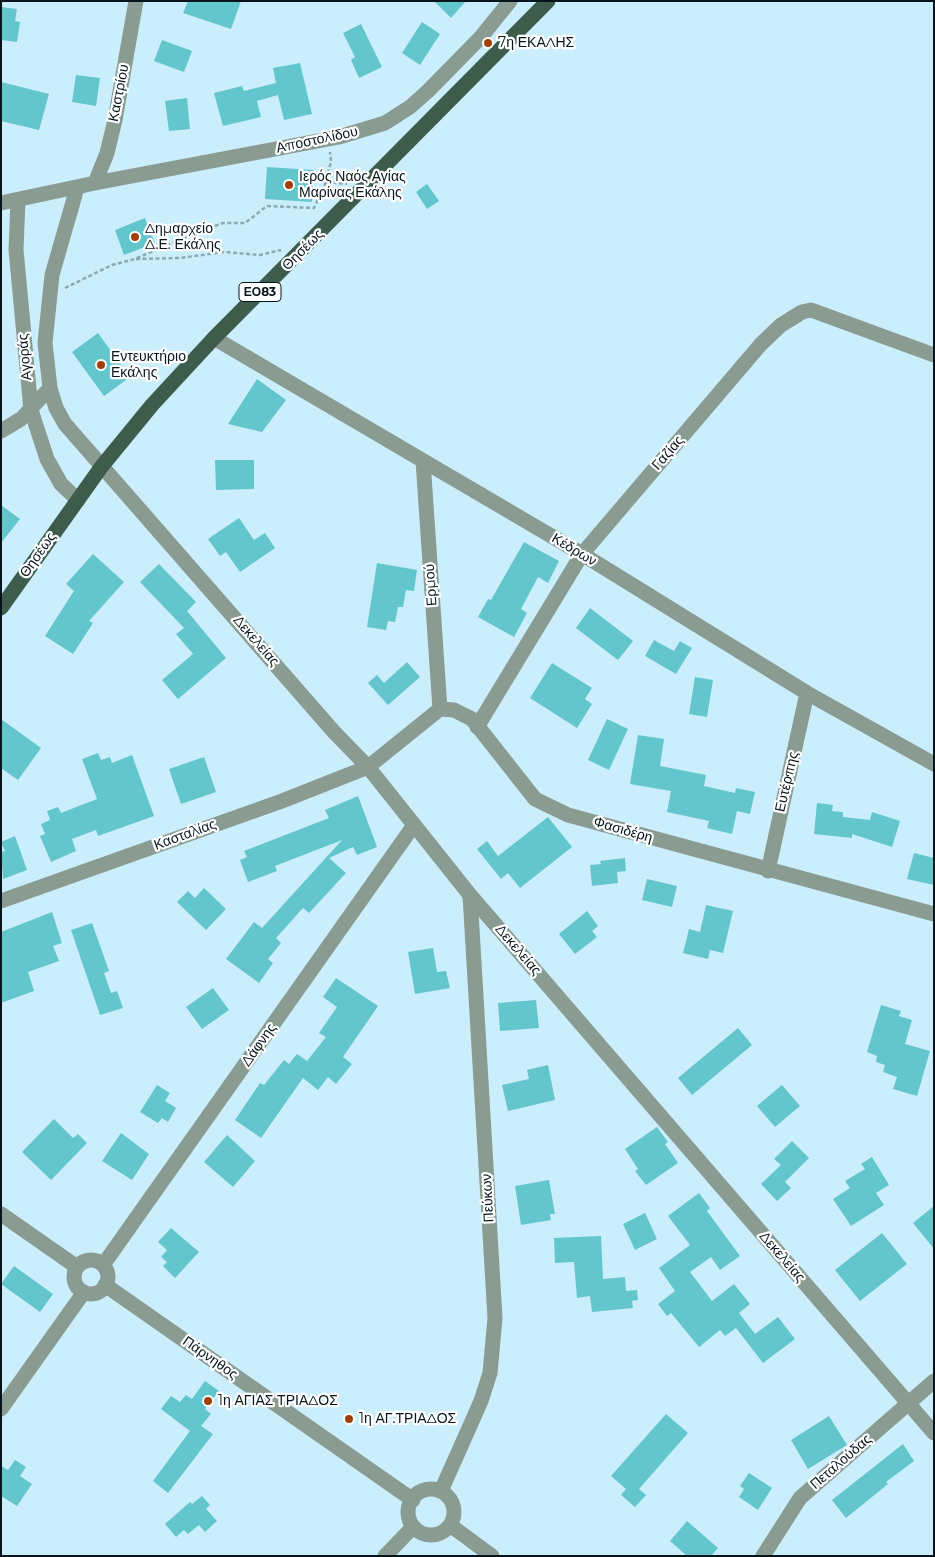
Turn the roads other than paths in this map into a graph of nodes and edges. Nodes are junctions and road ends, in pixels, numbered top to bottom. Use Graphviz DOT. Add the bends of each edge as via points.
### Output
graph roads {
  1 [pos="136,1"];
  2 [pos="510,1"];
  3 [pos="548,1"];
  4 [pos="94,183"];
  5 [pos="77,188"];
  6 [pos="18,200"];
  7 [pos="1,203"];
  8 [pos="214,338"];
  9 [pos="934,355"];
  10 [pos="50,388"];
  11 [pos="31,410"];
  12 [pos="1,431"];
  13 [pos="423,461"];
  14 [pos="102,466"];
  15 [pos="78,500"];
  16 [pos="582,554"];
  17 [pos="1,608"];
  18 [pos="807,693"];
  19 [pos="440,709"];
  20 [pos="477,727"];
  21 [pos="934,764"];
  22 [pos="368,766"];
  23 [pos="414,825"];
  24 [pos="768,871"];
  25 [pos="470,895"];
  26 [pos="1,901"];
  27 [pos="934,914"];
  28 [pos="1,1214"];
  29 [pos="103,1266"];
  30 [pos="77,1267"];
  31 [pos="105,1285"];
  32 [pos="84,1292"];
  33 [pos="934,1381"];
  34 [pos="908,1403"];
  35 [pos="1,1409"];
  36 [pos="934,1433"];
  37 [pos="441,1491"];
  38 [pos="413,1500"];
  39 [pos="450,1526"];
  40 [pos="413,1527"];
  41 [pos="385,1556"];
  42 [pos="492,1556"];
  43 [pos="763,1556"];
  1 -- 4 [label="street, Καστρίου" via="115,120 107,153"];
  2 -- 4 [label="street, Αποστολίδου" via="481,37 428,91 385,123 339,137"];
  3 -- 8 [label="main road, Θησέως / ΕΟ83"];
  4 -- 5 [label="street, Αποστολίδου"];
  5 -- 6 [label="street, Αποστολίδου"];
  5 -- 10 [label="street, Αγοράς" via="56,257 49,298 45,343"];
  6 -- 7 [label="street, Αποστολίδου"];
  6 -- 11 [label="street, Αγοράς" via="16,250"];
  8 -- 13 [label="street, Κέδρων"];
  8 -- 14 [label="main road, Θησέως / ΕΟ83"];
  9 -- 16 [label="street, Γαζίας" via="822,312 802,312 781,325 761,344"];
  10 -- 11 [label="street"];
  10 -- 14 [label="street, Αγοράς" via="65,424"];
  11 -- 12 [label="street"];
  11 -- 15 [label="street, Αγοράς" via="47,459 61,484"];
  13 -- 16 [label="street, Κέδρων"];
  13 -- 19 [label="street, Ερμού"];
  14 -- 15 [label="main road, Θησέως / ΕΟ83"];
  14 -- 22 [label="street, Δεκελείας" via="334,732"];
  15 -- 17 [label="main road, Θησέως / ΕΟ83"];
  16 -- 18 [label="street, Κέδρων"];
  16 -- 20 [label="street, Γαζίας"];
  18 -- 21 [label="street, Κέδρων"];
  18 -- 24 [label="street, Ευτέρπης"];
  19 -- 20 [label="street, Φασιδέρη" via="462,713"];
  19 -- 22 [label="street"];
  20 -- 24 [label="street, Φασιδέρη" via="535,799 568,815"];
  22 -- 23 [label="street, Δεκελείας"];
  22 -- 26 [label="street, Κασταλίας" via="282,801"];
  23 -- 25 [label="street, Δεκελείας"];
  23 -- 29 [label="street, Δάφνης"];
  24 -- 27 [label="street, Φασιδέρη"];
  25 -- 34 [label="street, Δεκελείας"];
  25 -- 37 [label="street, Πεύκων" via="495,1318 490,1373"];
  28 -- 30 [label="street"];
  29 -- 30 [label="street" via="89,1260"];
  29 -- 31 [label="street" via="107,1275"];
  30 -- 32 [label="street" via="74,1278 78,1288"];
  31 -- 32 [label="street" via="97,1292"];
  31 -- 38 [label="street, Πάρνηθος"];
  32 -- 35 [label="street"];
  33 -- 34 [label="street, Πεταλούδας"];
  34 -- 36 [label="street, Δεκελείας"];
  34 -- 43 [label="street, Πεταλούδας" via="800,1498"];
  37 -- 38 [label="street" via="426,1490"];
  37 -- 39 [label="street" via="450,1499 453,1508"];
  38 -- 40 [label="street" via="408,1513"];
  39 -- 40 [label="street" via="432,1535"];
  39 -- 42 [label="street"];
  40 -- 41 [label="street"];
}
